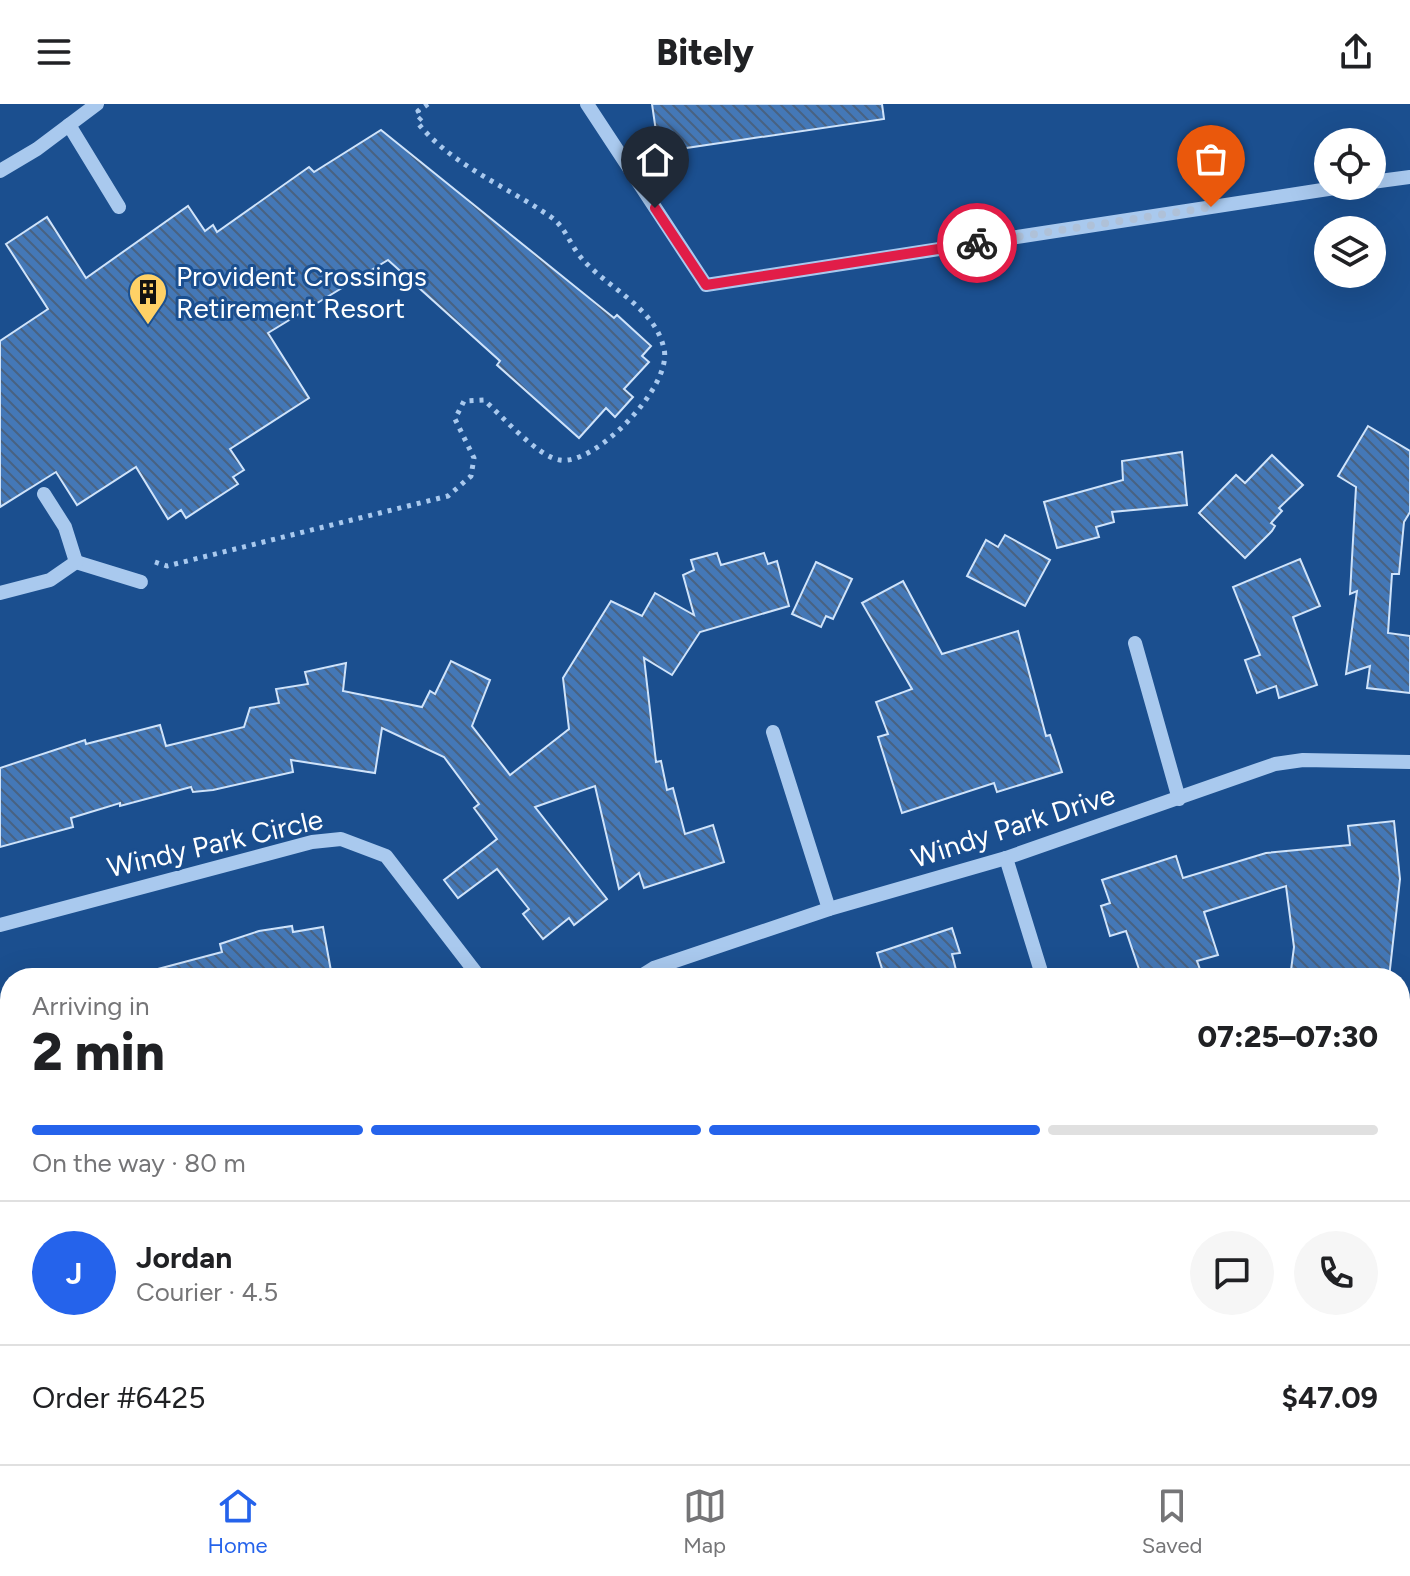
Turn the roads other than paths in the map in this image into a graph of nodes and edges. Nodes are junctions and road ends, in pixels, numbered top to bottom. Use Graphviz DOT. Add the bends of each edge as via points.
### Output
graph roads {
  1 [pos="97,104"];
  2 [pos="587,104"];
  3 [pos="69,125"];
  4 [pos="0,171"];
  5 [pos="1410,177"];
  6 [pos="1386,180"];
  7 [pos="1314,191"];
  8 [pos="119,207"];
  9 [pos="44,494"];
  10 [pos="76,562"];
  11 [pos="141,582"];
  12 [pos="0,593"];
  13 [pos="1135,643"];
  14 [pos="773,732"];
  15 [pos="1410,762"];
  16 [pos="1179,799"];
  17 [pos="1006,858"];
  18 [pos="829,909"];
  19 [pos="0,925"];
  20 [pos="472,968"];
  21 [pos="669,968"];
  22 [pos="1040,968"];
  1 -- 3 [label="street"];
  2 -- 7 [label="street" via="706,285"];
  3 -- 4 [label="street"];
  3 -- 8 [label="street"];
  5 -- 6 [label="street"];
  9 -- 10 [label="street" via="65,527"];
  10 -- 11 [label="street"];
  10 -- 12 [label="street" via="50,580"];
  13 -- 16 [label="street"];
  14 -- 18 [label="street"];
  15 -- 16 [label="street, Windy Park Drive" via="1275,764"];
  16 -- 17 [label="street, Windy Park Drive"];
  17 -- 18 [label="street, Windy Park Drive"];
  17 -- 22 [label="street"];
  18 -- 21 [label="street, Windy Park Drive"];
  19 -- 20 [label="street, Windy Park Circle" via="297,845 341,839 386,856"];
}
